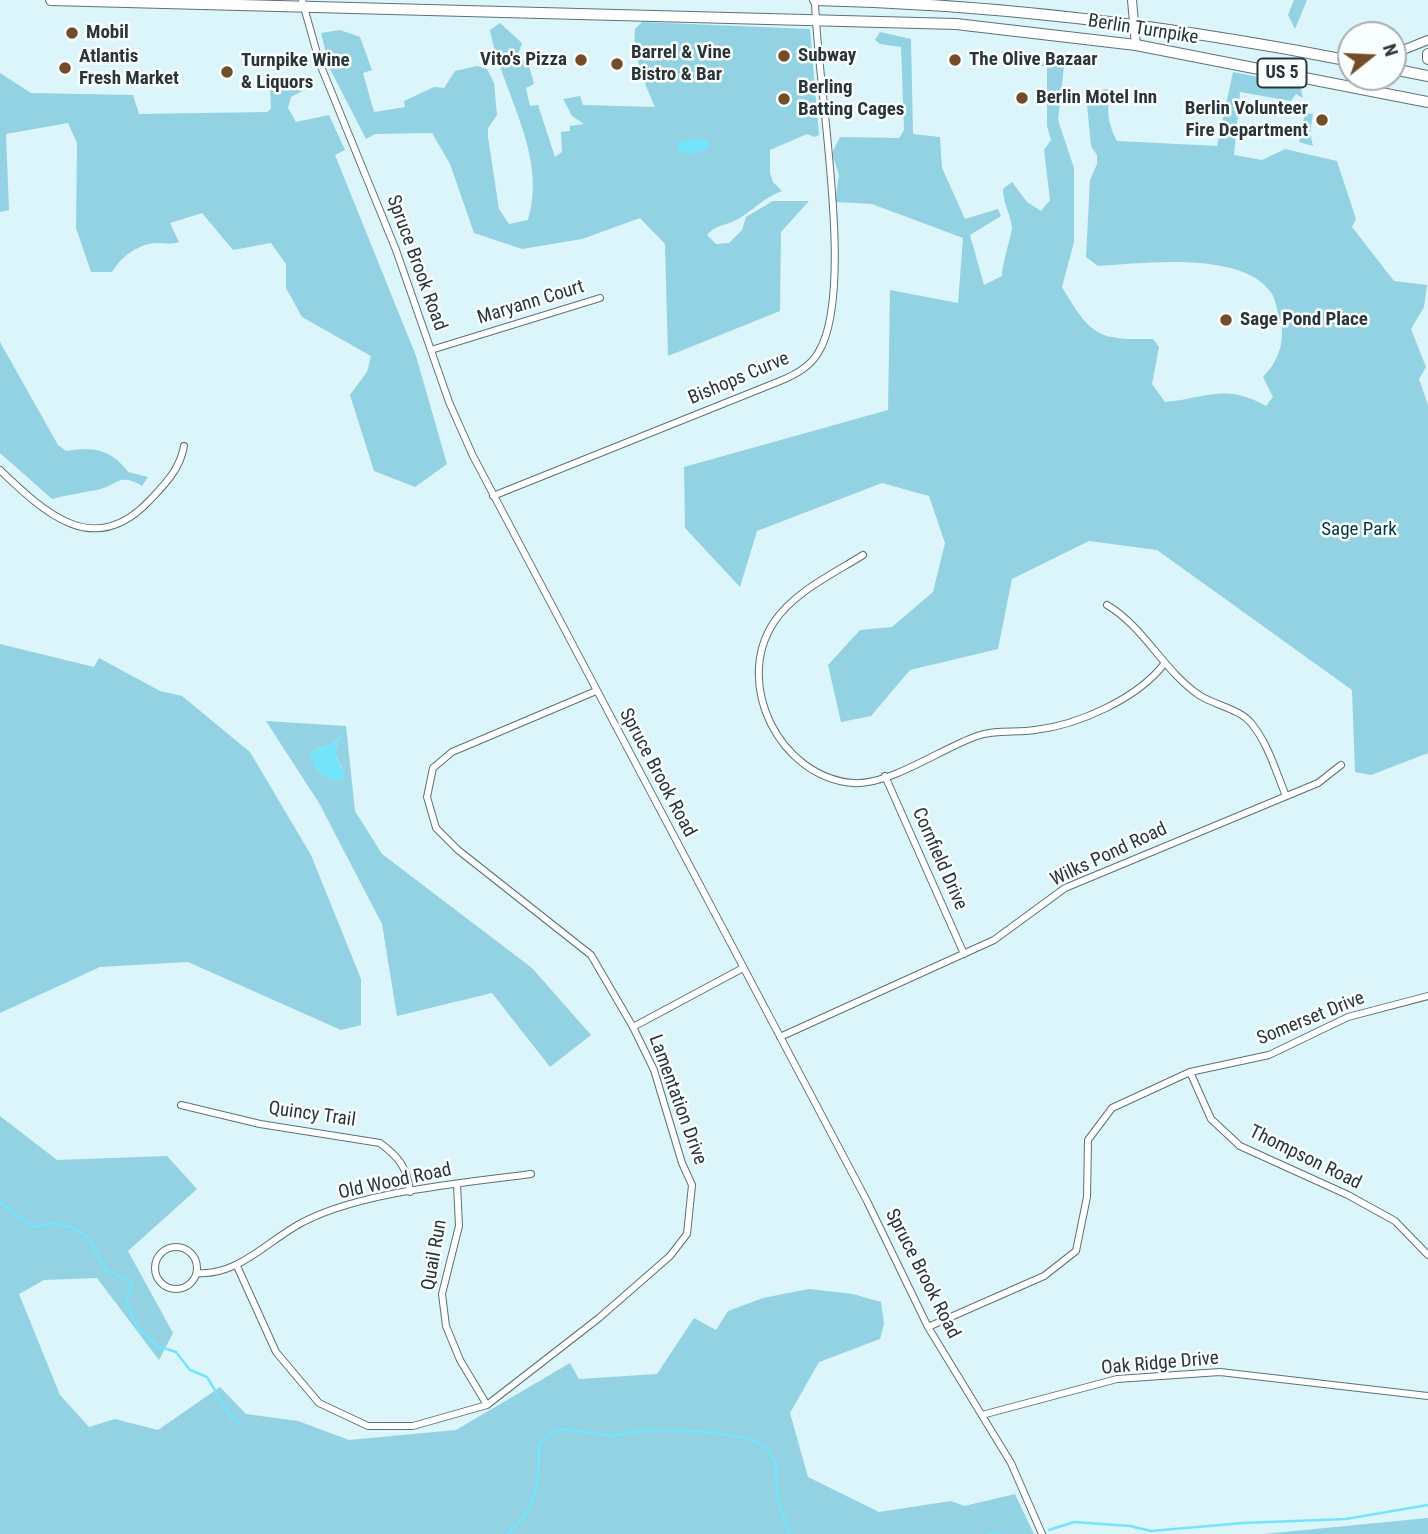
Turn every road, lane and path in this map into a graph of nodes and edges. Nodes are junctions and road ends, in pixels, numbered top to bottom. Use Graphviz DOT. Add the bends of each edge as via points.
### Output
graph roads {
  1 [pos="55,0"];
  2 [pos="815,0"];
  3 [pos="1132,0"];
  4 [pos="302,4"];
  5 [pos="815,20"];
  6 [pos="1135,25"];
  7 [pos="1428,40"];
  8 [pos="1136,46"];
  9 [pos="1407,48"];
  10 [pos="1337,59"];
  11 [pos="1407,72"];
  12 [pos="1428,76"];
  13 [pos="1337,85"];
  14 [pos="1369,91"];
  15 [pos="1428,102"];
  16 [pos="600,298"];
  17 [pos="431,350"];
  18 [pos="184,446"];
  19 [pos="0,470"];
  20 [pos="493,496"];
  21 [pos="863,555"];
  22 [pos="1107,606"];
  23 [pos="1164,664"];
  24 [pos="596,691"];
  25 [pos="1340,765"];
  26 [pos="885,776"];
  27 [pos="1286,796"];
  28 [pos="964,954"];
  29 [pos="743,968"];
  30 [pos="1428,996"];
  31 [pos="633,1027"];
  32 [pos="780,1037"];
  33 [pos="1190,1072"];
  34 [pos="181,1105"];
  35 [pos="531,1174"];
  36 [pos="457,1184"];
  37 [pos="410,1192"];
  38 [pos="1428,1255"];
  39 [pos="237,1266"];
  40 [pos="197,1273"];
  41 [pos="928,1327"];
  42 [pos="1428,1396"];
  43 [pos="487,1405"];
  44 [pos="982,1415"];
  45 [pos="1042,1534"];
  1 -- 4 [label="highway, Berlin Turnpike / US 5"];
  2 -- 5 [label="street, Bishops Curve"];
  2 -- 6 [label="highway, Berlin Turnpike / US 5" via="960,5"];
  3 -- 6 [label="street"];
  4 -- 5 [label="highway, Berlin Turnpike / US 5"];
  4 -- 17 [label="street, Spruce Brook Road" via="320,64 396,250"];
  5 -- 8 [label="highway, Berlin Turnpike / US 5" via="956,24"];
  5 -- 20 [label="street, Bishops Curve" via="835,251 833,302 820,351 804,368 780,381"];
  6 -- 8 [label="street"];
  6 -- 10 [label="highway, Berlin Turnpike / US 5"];
  7 -- 9 [label="street"];
  8 -- 13 [label="highway, Berlin Turnpike / US 5"];
  11 -- 12 [label="highway"];
  14 -- 15 [label="highway, Berlin Turnpike / US 5"];
  16 -- 17 [label="street, Maryann Court"];
  17 -- 20 [label="street, Spruce Brook Road" via="449,402"];
  18 -- 19 [label="street" via="175,471 146,505 123,521 97,528 55,518"];
  20 -- 24 [label="street, Spruce Brook Road"];
  21 -- 26 [label="street" via="797,598 774,622 760,653 759,685 768,718 801,764 855,783"];
  22 -- 23 [label="street" via="1134,626"];
  23 -- 26 [label="street" via="1149,684 1125,700 1049,729 978,735"];
  23 -- 27 [label="street" via="1200,695 1250,721"];
  24 -- 29 [label="street, Spruce Brook Road"];
  24 -- 31 [label="street, Lamentation Drive" via="452,752 433,768 427,797 436,828 458,850 591,955"];
  25 -- 27 [label="street, Wilks Pond Road" via="1318,783"];
  26 -- 28 [label="street, Cornfield Drive"];
  27 -- 28 [label="street, Wilks Pond Road" via="1065,888 994,940"];
  28 -- 32 [label="street, Wilks Pond Road"];
  29 -- 31 [label="street"];
  29 -- 32 [label="street, Spruce Brook Road"];
  30 -- 33 [label="street, Somerset Drive" via="1348,1017 1269,1055"];
  31 -- 43 [label="street, Lamentation Drive" via="654,1070 692,1185 687,1234 670,1256 599,1318"];
  32 -- 41 [label="street, Spruce Brook Road"];
  33 -- 38 [label="street, Thompson Road" via="1211,1119 1240,1146 1395,1221"];
  33 -- 41 [label="street, Somerset Drive" via="1112,1108 1087,1140 1087,1197 1076,1251 1044,1276"];
  34 -- 37 [label="street, Quincy Trail" via="260,1124 380,1143 407,1170"];
  35 -- 36 [label="street, Old Wood Road"];
  36 -- 37 [label="street, Old Wood Road"];
  36 -- 43 [label="street, Quail Run" via="459,1227 442,1294 446,1326"];
  37 -- 39 [label="street, Old Wood Road" via="361,1202 299,1224"];
  39 -- 40 [label="street, Old Wood Road"];
  39 -- 43 [label="street, Lamentation Drive" via="276,1352 319,1404 368,1426 413,1426"];
  40 -- 40 [label="street, Old Wood Road" via="196,1259 180,1247 166,1250 157,1260 156,1274 170,1288 184,1288"];
  41 -- 44 [label="street, Spruce Brook Road"];
  42 -- 44 [label="street, Oak Ridge Drive" via="1220,1372 1117,1380"];
  44 -- 45 [label="street, Spruce Brook Road" via="1011,1463"];
}
